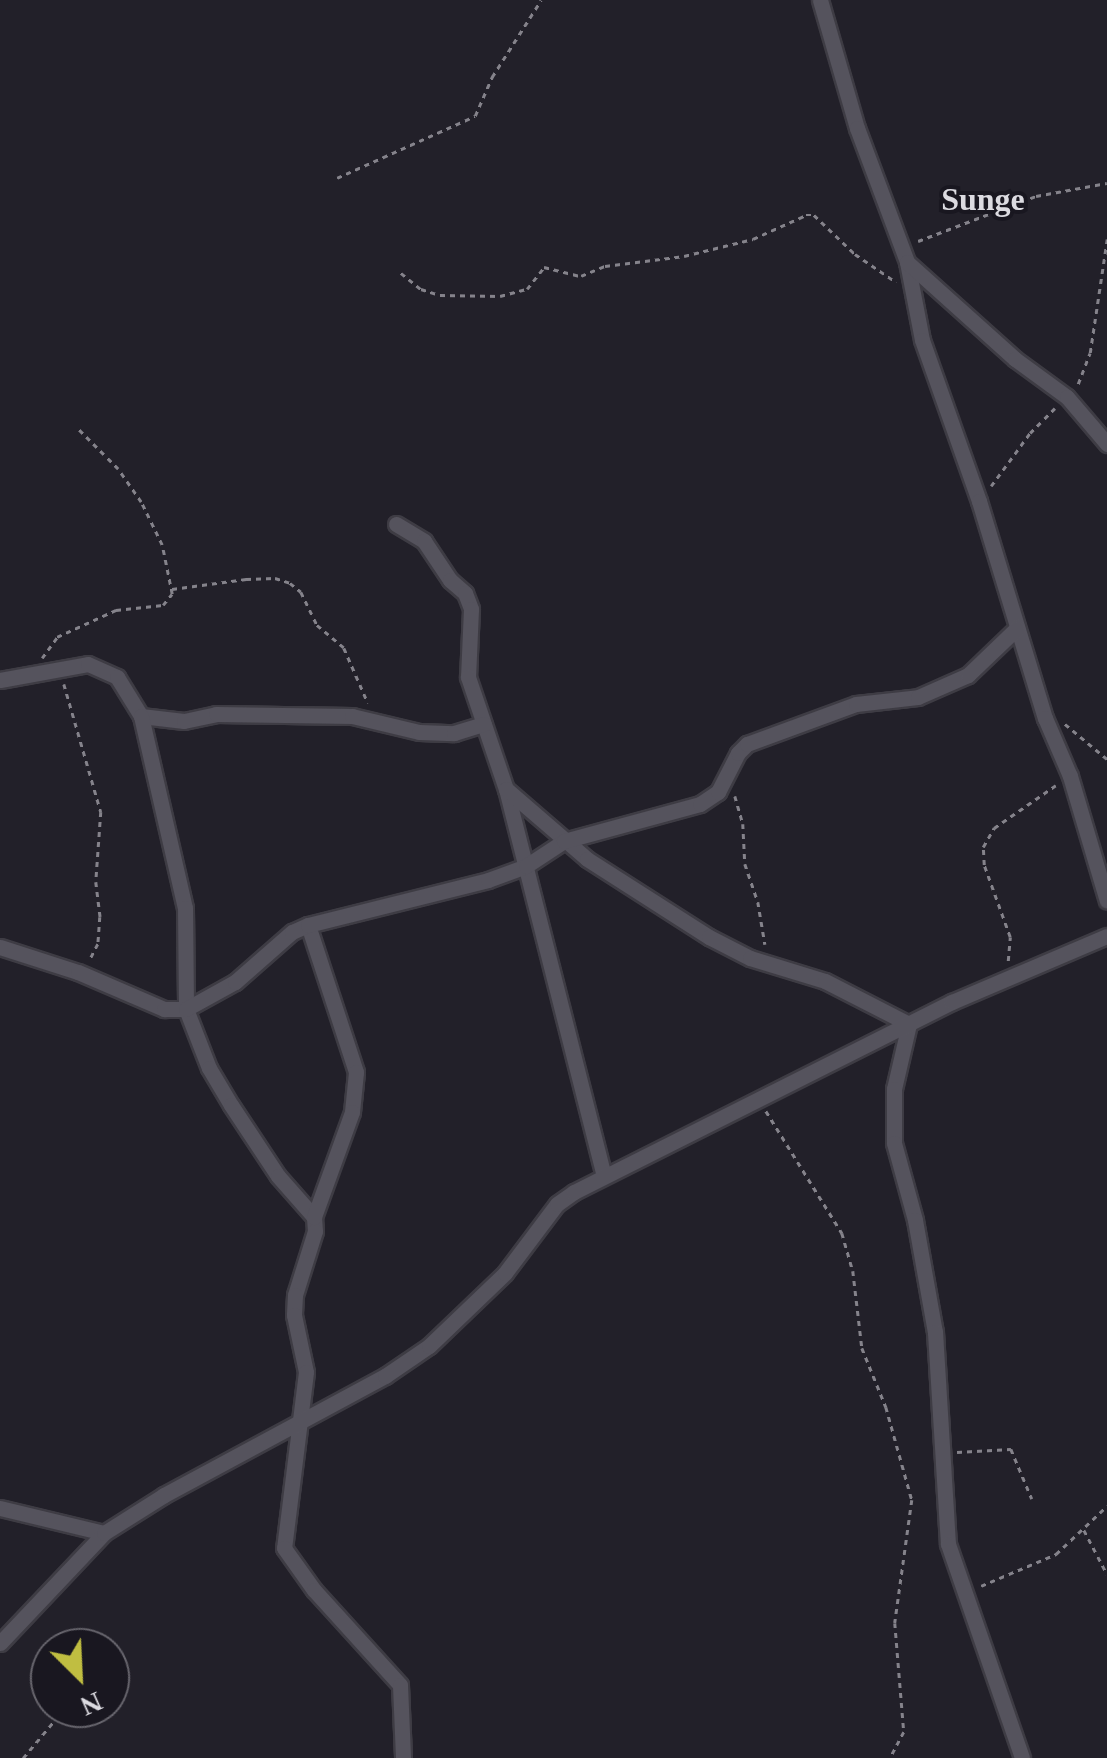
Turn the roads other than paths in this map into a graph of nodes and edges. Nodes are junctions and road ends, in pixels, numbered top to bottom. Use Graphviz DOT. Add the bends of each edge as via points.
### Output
graph roads {
  1 [pos="820,0"];
  2 [pos="904,256"];
  3 [pos="1107,444"];
  4 [pos="396,524"];
  5 [pos="1017,628"];
  6 [pos="0,680"];
  7 [pos="141,716"];
  8 [pos="484,724"];
  9 [pos="506,789"];
  10 [pos="564,841"];
  11 [pos="526,866"];
  12 [pos="1107,901"];
  13 [pos="308,925"];
  14 [pos="1107,936"];
  15 [pos="0,948"];
  16 [pos="186,1009"];
  17 [pos="908,1024"];
  18 [pos="604,1176"];
  19 [pos="314,1216"];
  20 [pos="299,1422"];
  21 [pos="0,1508"];
  22 [pos="104,1533"];
  23 [pos="0,1642"];
  24 [pos="403,1758"];
  25 [pos="1022,1758"];
  1 -- 2 [label="street"];
  2 -- 3 [label="street" via="1067,398"];
  2 -- 5 [label="street" via="922,340"];
  4 -- 8 [label="street" via="424,541 468,599 468,676"];
  5 -- 10 [label="street" via="968,674 906,701 862,702 748,744 718,792 700,804"];
  5 -- 12 [label="street"];
  6 -- 7 [label="street" via="88,664 110,671"];
  7 -- 8 [label="street" via="352,716 454,733"];
  7 -- 16 [label="street" via="185,908"];
  8 -- 9 [label="street"];
  9 -- 10 [label="street"];
  9 -- 11 [label="street"];
  10 -- 11 [label="street"];
  10 -- 17 [label="street" via="709,937 826,981"];
  11 -- 13 [label="street"];
  11 -- 18 [label="street"];
  13 -- 16 [label="street" via="235,982"];
  13 -- 19 [label="street" via="356,1072 352,1112"];
  14 -- 17 [label="street"];
  15 -- 16 [label="street" via="164,1009"];
  16 -- 19 [label="street" via="224,1092 278,1176"];
  17 -- 18 [label="street"];
  17 -- 25 [label="street" via="894,1089 894,1143 935,1332 948,1544"];
  18 -- 20 [label="street" via="557,1204 505,1273 428,1346"];
  19 -- 20 [label="street" via="294,1315 306,1372"];
  20 -- 22 [label="street"];
  20 -- 24 [label="street" via="284,1548 400,1685"];
  21 -- 22 [label="street"];
  22 -- 23 [label="street"];
}
